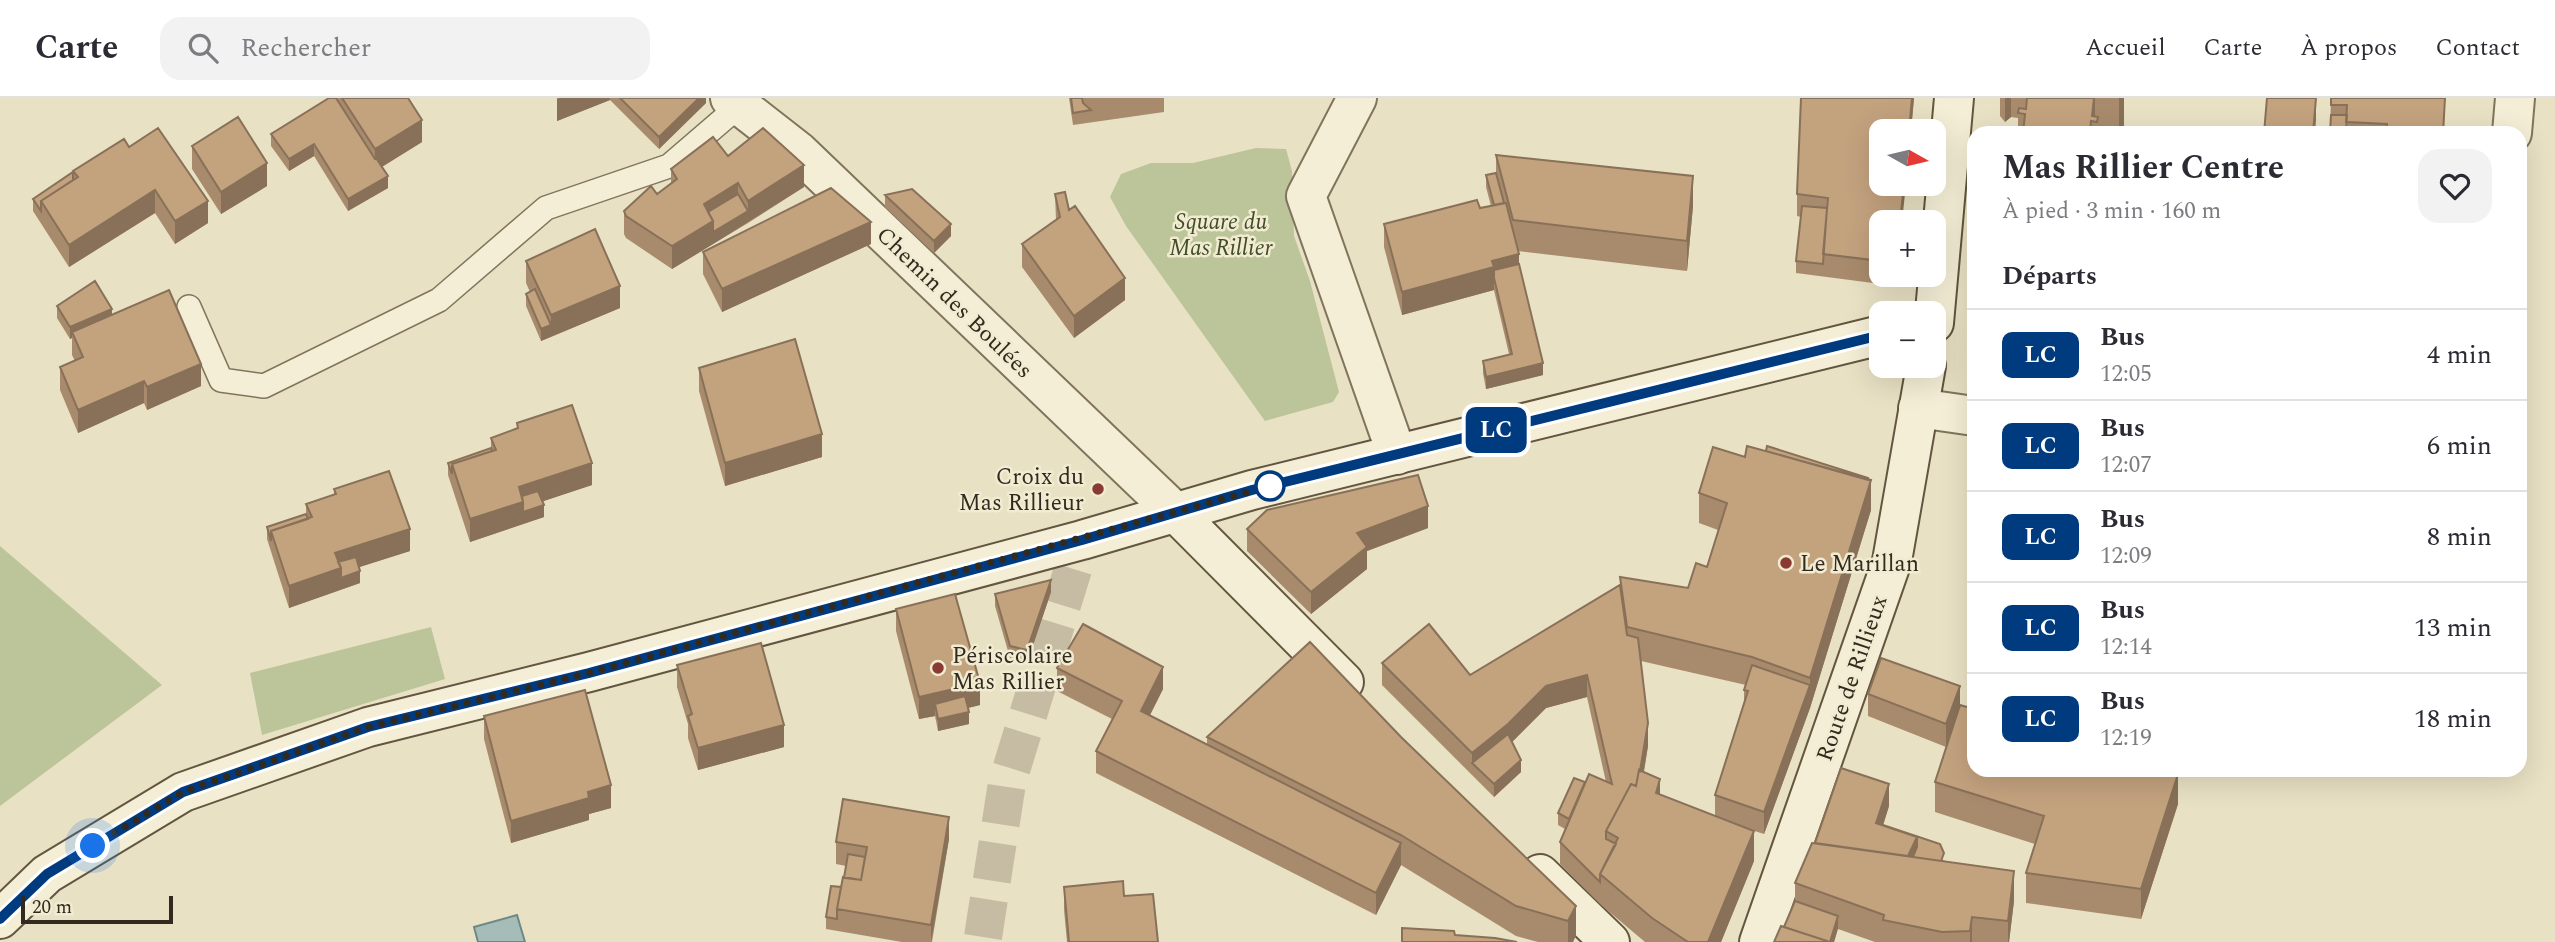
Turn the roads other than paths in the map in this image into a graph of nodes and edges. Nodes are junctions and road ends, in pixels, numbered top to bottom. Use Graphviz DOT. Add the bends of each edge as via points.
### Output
graph roads {
  1 [pos="1357,98"];
  2 [pos="1954,98"];
  3 [pos="2515,98"];
  4 [pos="735,102"];
  5 [pos="2513,126"];
  6 [pos="1936,301"];
  7 [pos="189,307"];
  8 [pos="1869,338"];
  9 [pos="1924,378"];
  10 [pos="1918,408"];
  11 [pos="1967,415"];
  12 [pos="1397,454"];
  13 [pos="1175,512"];
  14 [pos="1368,707"];
  15 [pos="1511,846"];
  16 [pos="0,919"];
  17 [pos="1610,942"];
  18 [pos="1759,942"];
  1 -- 12 [label="street" via="1306,196"];
  2 -- 6 [label="street"];
  3 -- 5 [label="street"];
  4 -- 7 [label="lane" via="669,166 546,208 439,300 264,386 221,380"];
  4 -- 13 [label="street, Chemin des Boulées" via="798,150"];
  8 -- 12 [label="street"];
  9 -- 10 [label="street, Route de Rillieux"];
  10 -- 11 [label="street"];
  10 -- 18 [label="street, Route de Rillieux" via="1892,561"];
  12 -- 13 [label="street"];
  13 -- 14 [label="street, Chemin des Boulées"];
  13 -- 16 [label="street" via="589,673 368,727 183,792 47,874"];
  15 -- 17 [label="street"];
}
